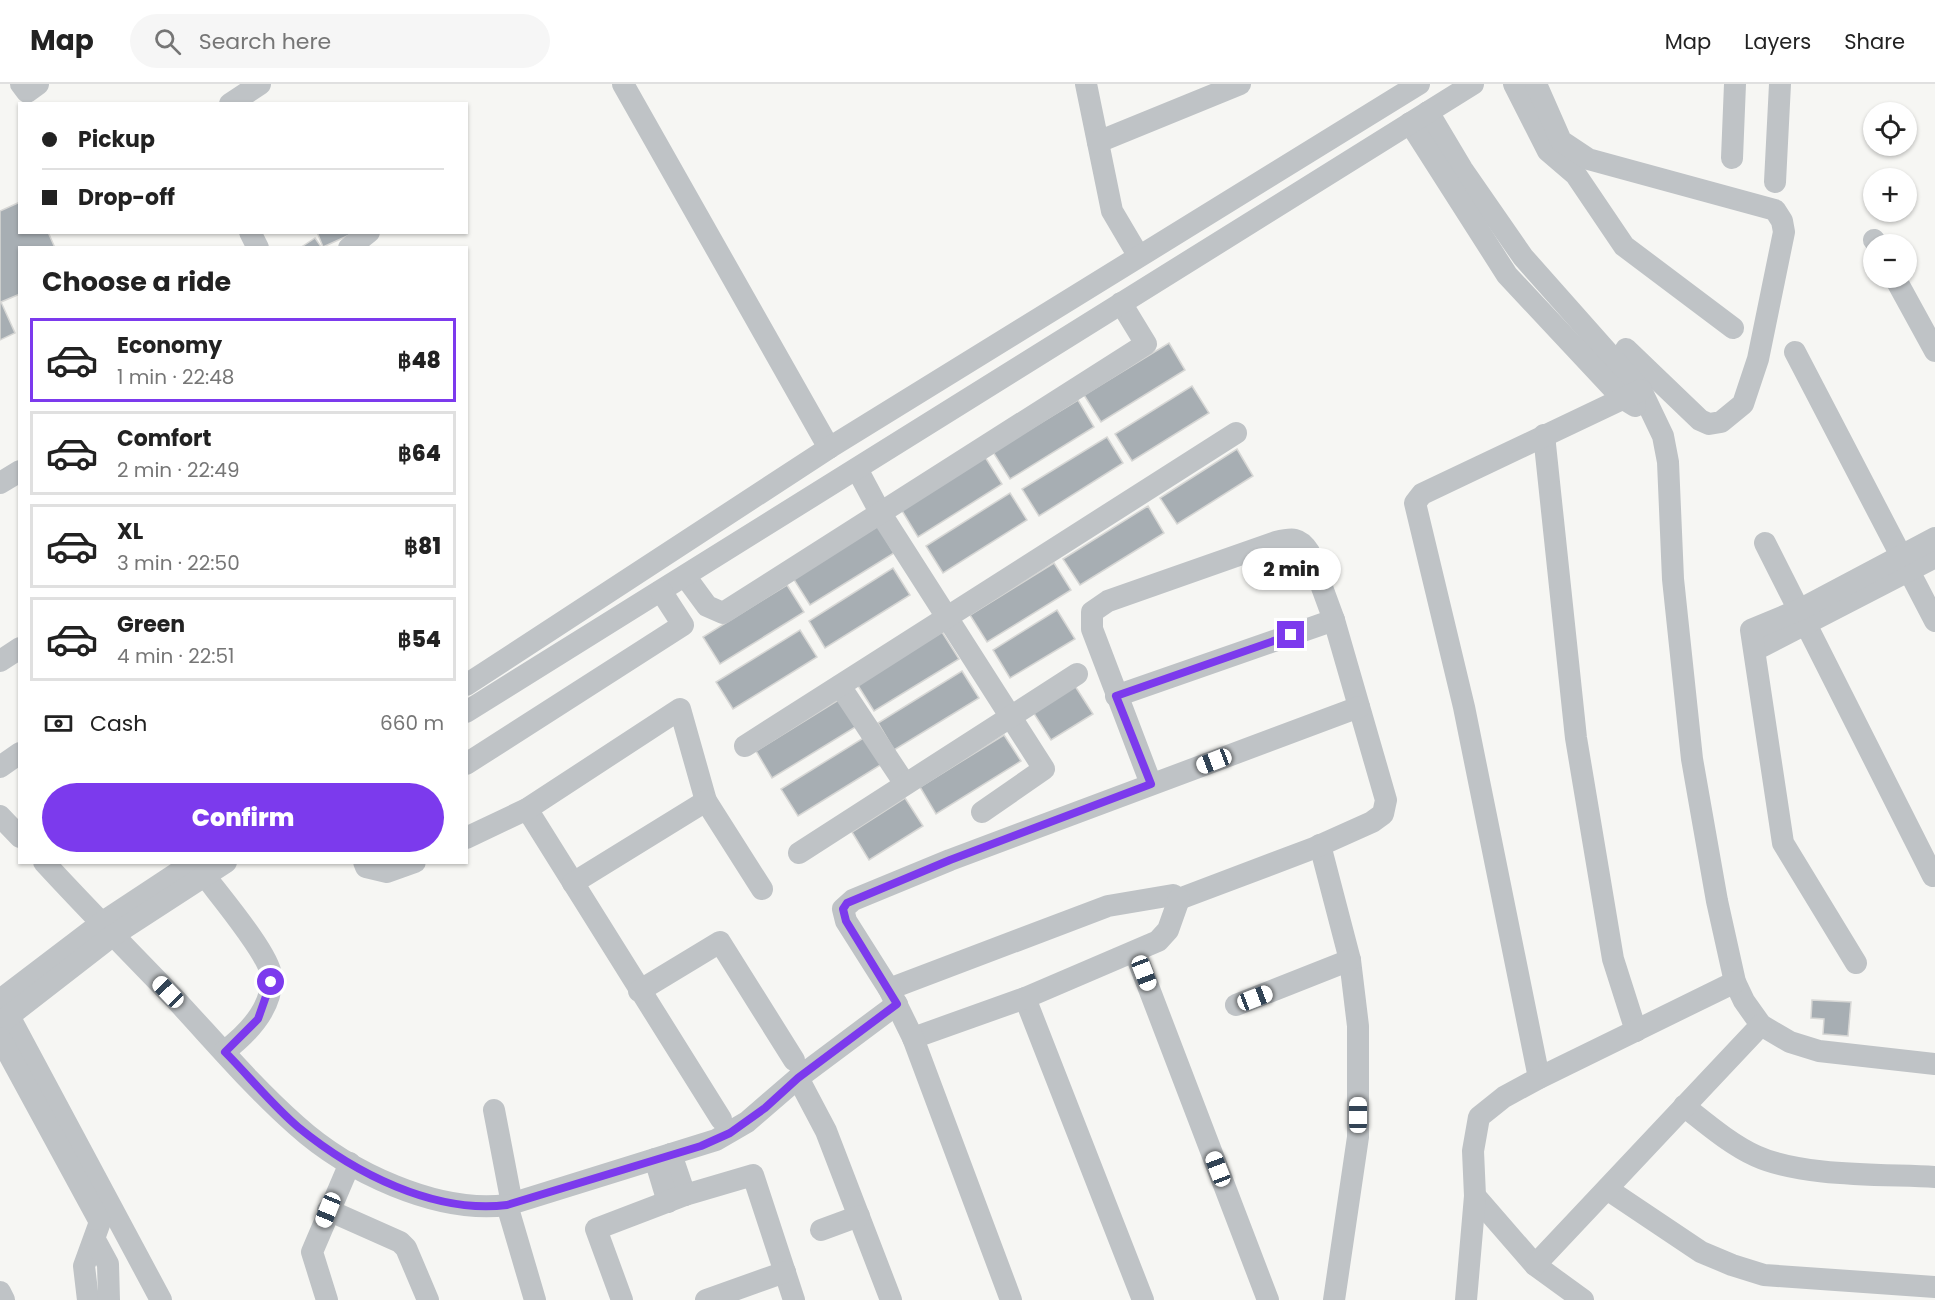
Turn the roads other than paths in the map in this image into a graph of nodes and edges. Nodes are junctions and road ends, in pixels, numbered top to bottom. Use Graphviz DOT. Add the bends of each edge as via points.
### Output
graph roads {
  1 [pos="21,84"];
  2 [pos="38,84"];
  3 [pos="260,84"];
  4 [pos="623,84"];
  5 [pos="1086,84"];
  6 [pos="1240,84"];
  7 [pos="1419,84"];
  8 [pos="1473,84"];
  9 [pos="1514,84"];
  10 [pos="1536,84"];
  11 [pos="1735,84"];
  12 [pos="1780,84"];
  13 [pos="233,102"];
  14 [pos="1419,118"];
  15 [pos="1098,142"];
  16 [pos="1732,158"];
  17 [pos="1582,167"];
  18 [pos="1775,182"];
  19 [pos="366,234"];
  20 [pos="352,246"];
  21 [pos="1138,255"];
  22 [pos="1900,288"];
  23 [pos="1121,303"];
  24 [pos="1733,328"];
  25 [pos="996,344"];
  26 [pos="1626,349"];
  27 [pos="1935,351"];
  28 [pos="1795,352"];
  29 [pos="1014,371"];
  30 [pos="1631,394"];
  31 [pos="1236,434"];
  32 [pos="1544,435"];
  33 [pos="829,448"];
  34 [pos="857,469"];
  35 [pos="18,472"];
  36 [pos="0,483"];
  37 [pos="881,514"];
  38 [pos="1935,538"];
  39 [pos="1766,543"];
  40 [pos="1935,557"];
  41 [pos="1905,563"];
  42 [pos="685,576"];
  43 [pos="661,591"];
  44 [pos="1804,617"];
  45 [pos="948,619"];
  46 [pos="1334,620"];
  47 [pos="1935,621"];
  48 [pos="18,649"];
  49 [pos="0,661"];
  50 [pos="1077,674"];
  51 [pos="468,684"];
  52 [pos="840,686"];
  53 [pos="1116,696"];
  54 [pos="1359,707"];
  55 [pos="468,711"];
  56 [pos="1011,715"];
  57 [pos="745,746"];
  58 [pos="18,754"];
  59 [pos="468,763"];
  60 [pos="0,767"];
  61 [pos="905,784"];
  62 [pos="1151,784"];
  63 [pos="706,801"];
  64 [pos="527,809"];
  65 [pos="982,812"];
  66 [pos="0,816"];
  67 [pos="18,835"];
  68 [pos="468,837"];
  69 [pos="1320,845"];
  70 [pos="799,853"];
  71 [pos="46,864"];
  72 [pos="219,864"];
  73 [pos="411,864"];
  74 [pos="372,865"];
  75 [pos="200,869"];
  76 [pos="1933,876"];
  77 [pos="573,883"];
  78 [pos="762,889"];
  79 [pos="1179,899"];
  80 [pos="106,930"];
  81 [pos="1136,952"];
  82 [pos="1350,960"];
  83 [pos="1856,963"];
  84 [pos="1735,982"];
  85 [pos="639,991"];
  86 [pos="1025,998"];
  87 [pos="1236,1005"];
  88 [pos="3,1013"];
  89 [pos="901,1013"];
  90 [pos="1761,1025"];
  91 [pos="1636,1031"];
  92 [pos="0,1038"];
  93 [pos="225,1052"];
  94 [pos="1935,1064"];
  95 [pos="796,1069"];
  96 [pos="1539,1078"];
  97 [pos="1684,1106"];
  98 [pos="494,1110"];
  99 [pos="721,1119"];
  100 [pos="663,1157"];
  101 [pos="350,1162"];
  102 [pos="1935,1177"];
  103 [pos="1607,1189"];
  104 [pos="1475,1196"];
  105 [pos="676,1198"];
  106 [pos="512,1204"];
  107 [pos="328,1210"];
  108 [pos="859,1216"];
  109 [pos="820,1230"];
  110 [pos="95,1240"];
  111 [pos="1535,1265"];
  112 [pos="785,1272"];
  113 [pos="1935,1287"];
  114 [pos="0,1292"];
  115 [pos="4,1300"];
  116 [pos="88,1300"];
  117 [pos="109,1300"];
  118 [pos="161,1300"];
  119 [pos="327,1300"];
  120 [pos="428,1300"];
  121 [pos="535,1300"];
  122 [pos="622,1300"];
  123 [pos="706,1300"];
  124 [pos="794,1300"];
  125 [pos="891,1300"];
  126 [pos="1011,1300"];
  127 [pos="1143,1300"];
  128 [pos="1268,1300"];
  129 [pos="1334,1300"];
  130 [pos="1466,1300"];
  131 [pos="1583,1300"];
  1 -- 2 [label="street" via="27,92"];
  3 -- 13 [label="street"];
  4 -- 33 [label="street"];
  5 -- 15 [label="street"];
  6 -- 15 [label="street"];
  7 -- 21 [label="street"];
  8 -- 14 [label="street"];
  9 -- 17 [label="street" via="1548,151"];
  10 -- 17 [label="street" via="1561,141"];
  11 -- 16 [label="street"];
  12 -- 18 [label="street"];
  14 -- 23 [label="street"];
  14 -- 30 [label="street" via="1462,169 1523,257"];
  15 -- 21 [label="street" via="1112,211"];
  17 -- 24 [label="street" via="1624,246"];
  17 -- 26 [label="street" via="1775,210 1784,226 1758,359 1743,404 1721,422 1709,424 1700,420"];
  19 -- 20 [label="street"];
  21 -- 25 [label="street"];
  22 -- 27 [label="street"];
  23 -- 29 [label="street"];
  23 -- 37 [label="street" via="1146,344"];
  25 -- 29 [label="street"];
  25 -- 33 [label="street"];
  28 -- 41 [label="street"];
  29 -- 34 [label="street"];
  30 -- 32 [label="street"];
  30 -- 84 [label="street" via="1663,436 1668,462 1673,579 1692,759"];
  31 -- 45 [label="street"];
  32 -- 91 [label="street" via="1576,738 1613,959"];
  32 -- 96 [label="street" via="1422,494 1415,503 1464,707"];
  33 -- 51 [label="street"];
  34 -- 37 [label="street"];
  34 -- 42 [label="street"];
  35 -- 36 [label="street"];
  37 -- 42 [label="street" via="723,613 707,606"];
  37 -- 45 [label="street"];
  38 -- 41 [label="street"];
  39 -- 44 [label="street"];
  40 -- 41 [label="street"];
  41 -- 44 [label="street"];
  41 -- 47 [label="street"];
  42 -- 43 [label="street"];
  43 -- 55 [label="street"];
  43 -- 59 [label="street" via="683,625"];
  44 -- 76 [label="street"];
  44 -- 83 [label="street" via="1753,640 1783,843"];
  45 -- 52 [label="street"];
  45 -- 56 [label="street"];
  46 -- 53 [label="street"];
  46 -- 53 [label="street" via="1303,543 1296,539 1276,542 1108,601 1092,612 1090,623"];
  46 -- 54 [label="street"];
  48 -- 49 [label="street"];
  50 -- 56 [label="street"];
  52 -- 57 [label="street"];
  52 -- 61 [label="street"];
  53 -- 62 [label="street"];
  54 -- 62 [label="street"];
  54 -- 69 [label="street" via="1386,800 1385,810 1372,822"];
  56 -- 61 [label="street"];
  56 -- 65 [label="street" via="1044,769"];
  58 -- 60 [label="street"];
  61 -- 70 [label="street"];
  62 -- 89 [label="street" via="847,903 843,909 846,921"];
  63 -- 64 [label="street" via="680,709"];
  63 -- 77 [label="street"];
  63 -- 78 [label="street"];
  64 -- 68 [label="street"];
  64 -- 77 [label="street"];
  66 -- 67 [label="street"];
  69 -- 79 [label="street"];
  69 -- 82 [label="street"];
  71 -- 80 [label="street"];
  72 -- 75 [label="street"];
  73 -- 74 [label="street" via="387,872"];
  75 -- 80 [label="street"];
  75 -- 93 [label="street" via="271,973 258,1019"];
  77 -- 85 [label="street"];
  79 -- 81 [label="street" via="1168,930 1158,941"];
  79 -- 89 [label="street" via="1173,895 1108,906"];
  80 -- 88 [label="street"];
  80 -- 93 [label="street"];
  81 -- 86 [label="street"];
  81 -- 128 [label="street"];
  82 -- 87 [label="street"];
  82 -- 129 [label="street" via="1358,1026 1358,1137"];
  84 -- 90 [label="street"];
  84 -- 91 [label="street"];
  85 -- 95 [label="street" via="720,942"];
  85 -- 99 [label="street"];
  86 -- 89 [label="street"];
  86 -- 127 [label="street"];
  88 -- 118 [label="street"];
  89 -- 95 [label="street"];
  89 -- 126 [label="street"];
  90 -- 94 [label="street" via="1790,1042 1819,1051"];
  90 -- 97 [label="street"];
  91 -- 96 [label="street"];
  92 -- 110 [label="street" via="100,1222"];
  93 -- 101 [label="street" via="297,1126"];
  95 -- 100 [label="street" via="765,1108 730,1133"];
  95 -- 108 [label="street" via="826,1131"];
  96 -- 104 [label="street" via="1504,1097 1479,1117 1473,1151"];
  97 -- 102 [label="street" via="1737,1147 1759,1157 1816,1169"];
  97 -- 103 [label="street"];
  98 -- 106 [label="street"];
  100 -- 105 [label="street"];
  100 -- 106 [label="street"];
  101 -- 106 [label="street" via="429,1198 486,1208"];
  101 -- 107 [label="street"];
  103 -- 111 [label="street"];
  103 -- 113 [label="street" via="1701,1252 1732,1266 1764,1275"];
  104 -- 111 [label="street"];
  104 -- 130 [label="street"];
  105 -- 112 [label="street" via="753,1175"];
  105 -- 122 [label="street" via="596,1229"];
  106 -- 121 [label="street" via="513,1229"];
  107 -- 119 [label="street" via="312,1252"];
  107 -- 120 [label="street" via="400,1242"];
  108 -- 109 [label="street"];
  108 -- 125 [label="street"];
  110 -- 116 [label="street" via="84,1266"];
  110 -- 117 [label="street" via="108,1264"];
  111 -- 131 [label="street"];
  112 -- 123 [label="street"];
  112 -- 124 [label="street"];
  114 -- 115 [label="street"];
}
